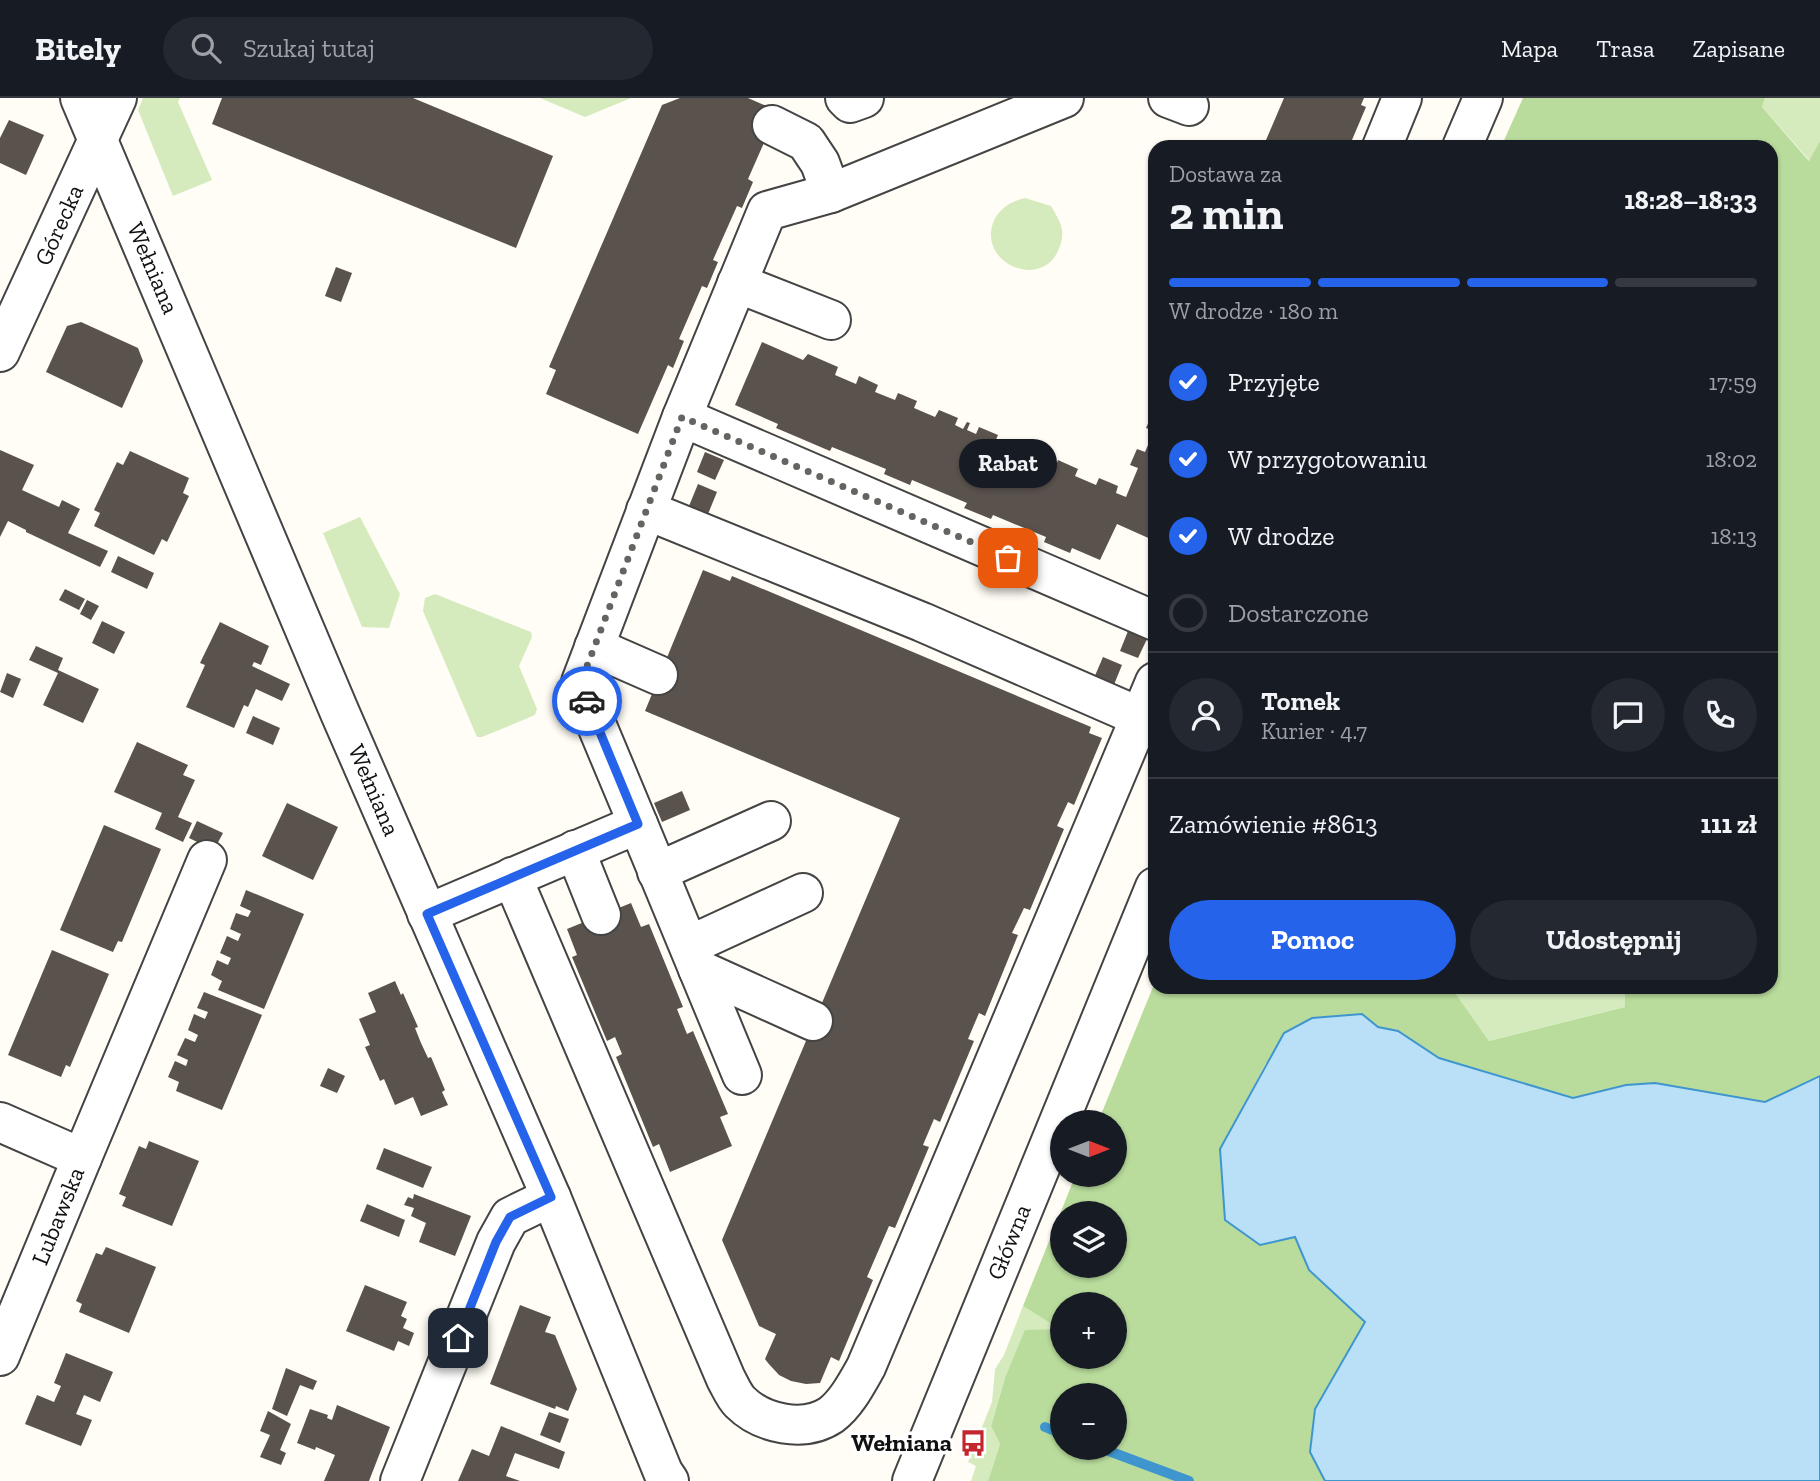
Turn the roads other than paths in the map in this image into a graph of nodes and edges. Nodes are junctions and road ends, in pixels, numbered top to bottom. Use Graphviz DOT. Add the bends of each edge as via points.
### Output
graph roads {
  1 [pos="80,98"];
  2 [pos="117,98"];
  3 [pos="845,98"];
  4 [pos="864,98"];
  5 [pos="1064,98"];
  6 [pos="1402,98"];
  7 [pos="1483,98"];
  8 [pos="772,125"];
  9 [pos="98,139"];
  10 [pos="1384,140"];
  11 [pos="1465,140"];
  12 [pos="831,193"];
  13 [pos="737,283"];
  14 [pos="831,320"];
  15 [pos="0,352"];
  16 [pos="682,417"];
  17 [pos="646,510"];
  18 [pos="1148,618"];
  19 [pos="594,647"];
  20 [pos="658,675"];
  21 [pos="1148,698"];
  22 [pos="1140,717"];
  23 [pos="771,821"];
  24 [pos="638,824"];
  25 [pos="575,850"];
  26 [pos="207,860"];
  27 [pos="657,872"];
  28 [pos="512,877"];
  29 [pos="803,893"];
  30 [pos="1148,904"];
  31 [pos="427,914"];
  32 [pos="601,915"];
  33 [pos="694,957"];
  34 [pos="813,1021"];
  35 [pos="742,1075"];
  36 [pos="0,1122"];
  37 [pos="82,1158"];
  38 [pos="551,1197"];
  39 [pos="0,1356"];
  40 [pos="400,1481"];
  41 [pos="669,1481"];
  42 [pos="912,1481"];
  1 -- 9 [label="street, Wełniana"];
  2 -- 9 [label="street, Górecka"];
  3 -- 4 [label="street" via="850,103"];
  5 -- 12 [label="street"];
  6 -- 10 [label="street"];
  7 -- 11 [label="street"];
  8 -- 12 [label="street" via="806,142"];
  9 -- 15 [label="street, Górecka"];
  9 -- 31 [label="street, Wełniana"];
  12 -- 13 [label="street" via="767,211"];
  13 -- 14 [label="street"];
  13 -- 16 [label="street"];
  16 -- 17 [label="street"];
  16 -- 18 [label="street"];
  17 -- 19 [label="street"];
  17 -- 22 [label="street"];
  19 -- 20 [label="street"];
  19 -- 24 [label="street" via="581,682"];
  21 -- 22 [label="street"];
  22 -- 28 [label="street" via="866,1367 831,1415 812,1423 780,1423 762,1416 740,1402 726,1379"];
  23 -- 27 [label="street"];
  24 -- 25 [label="street"];
  24 -- 27 [label="street"];
  25 -- 28 [label="street"];
  25 -- 32 [label="street"];
  26 -- 37 [label="street"];
  27 -- 33 [label="street"];
  28 -- 31 [label="street"];
  29 -- 33 [label="street"];
  30 -- 42 [label="street, Główna"];
  31 -- 38 [label="street, Wełniana"];
  33 -- 34 [label="street"];
  33 -- 35 [label="street"];
  36 -- 37 [label="street, Lubawska"];
  37 -- 39 [label="street, Lubawska"];
  38 -- 40 [label="street" via="510,1217 496,1242"];
  38 -- 41 [label="street, Wełniana"];
}
